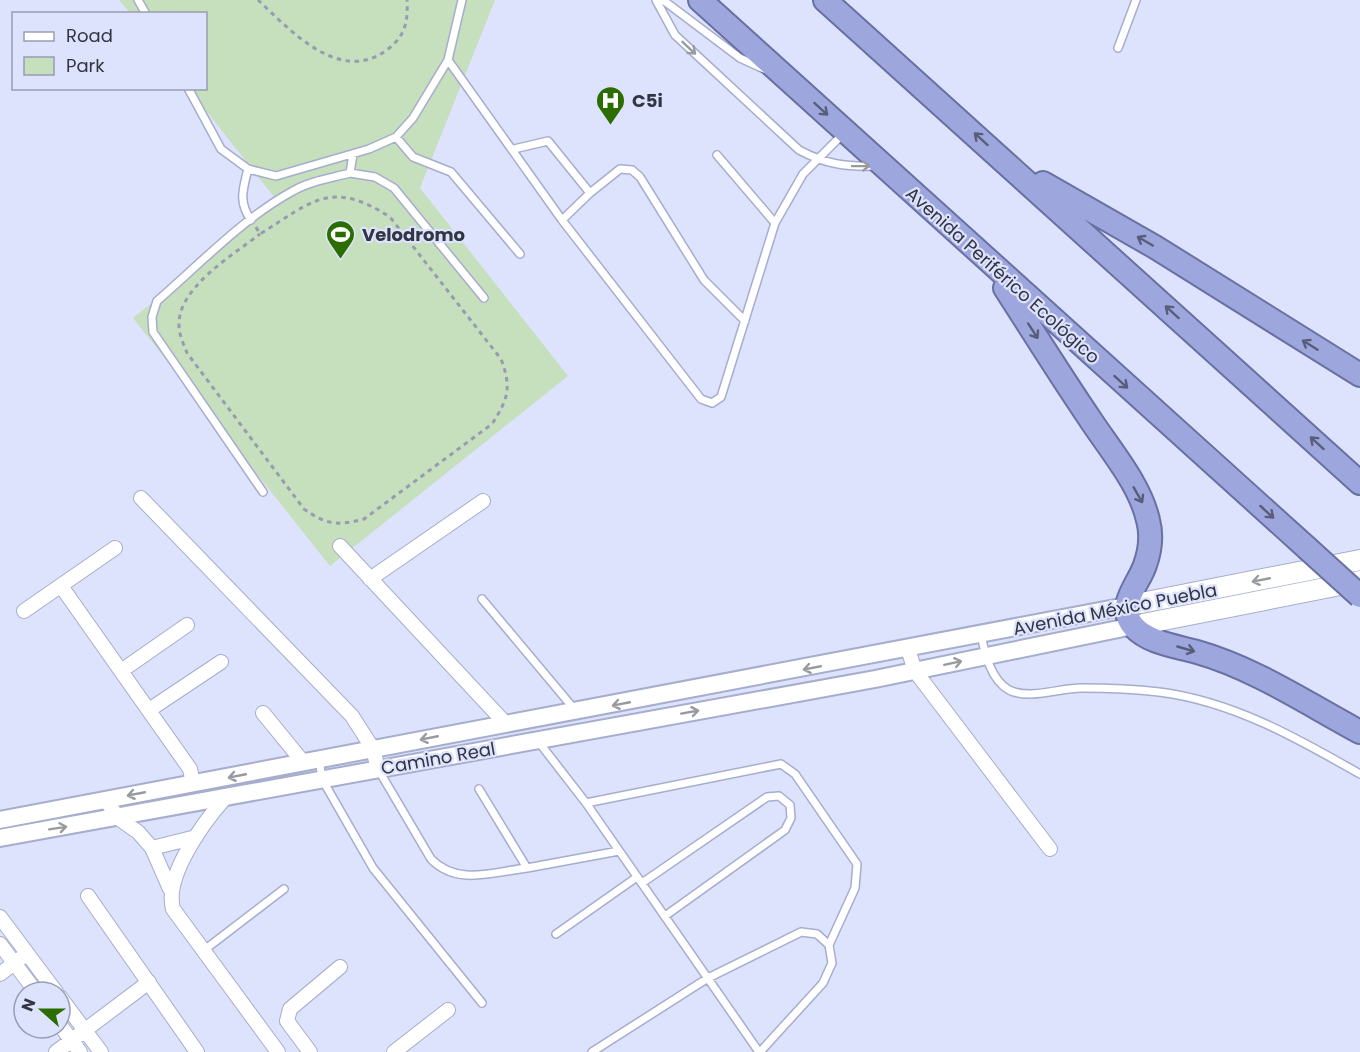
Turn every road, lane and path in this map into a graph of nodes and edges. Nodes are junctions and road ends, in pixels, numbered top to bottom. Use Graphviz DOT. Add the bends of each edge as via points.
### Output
graph roads {
  1 [pos="258,0"];
  2 [pos="407,0"];
  3 [pos="462,0"];
  4 [pos="656,0"];
  5 [pos="663,0"];
  6 [pos="700,0"];
  7 [pos="825,0"];
  8 [pos="1136,0"];
  9 [pos="1118,48"];
  10 [pos="448,60"];
  11 [pos="792,82"];
  12 [pos="189,90"];
  13 [pos="846,131"];
  14 [pos="396,137"];
  15 [pos="514,149"];
  16 [pos="352,154"];
  17 [pos="717,155"];
  18 [pos="816,160"];
  19 [pos="1006,162"];
  20 [pos="884,166"];
  21 [pos="248,169"];
  22 [pos="350,173"];
  23 [pos="590,193"];
  24 [pos="251,220"];
  25 [pos="562,220"];
  26 [pos="775,223"];
  27 [pos="261,234"];
  28 [pos="520,254"];
  29 [pos="990,264"];
  30 [pos="484,298"];
  31 [pos="745,321"];
  32 [pos="1360,375"];
  33 [pos="1360,483"];
  34 [pos="263,492"];
  35 [pos="141,498"];
  36 [pos="483,501"];
  37 [pos="340,546"];
  38 [pos="115,548"];
  39 [pos="1360,560"];
  40 [pos="370,579"];
  41 [pos="1360,581"];
  42 [pos="61,586"];
  43 [pos="1360,596"];
  44 [pos="482,599"];
  45 [pos="24,611"];
  46 [pos="1129,616"];
  47 [pos="187,625"];
  48 [pos="981,635"];
  49 [pos="908,649"];
  50 [pos="985,656"];
  51 [pos="870,657"];
  52 [pos="221,662"];
  53 [pos="121,671"];
  54 [pos="915,671"];
  55 [pos="875,679"];
  56 [pos="148,710"];
  57 [pos="576,712"];
  58 [pos="263,713"];
  59 [pos="506,724"];
  60 [pos="1360,732"];
  61 [pos="537,740"];
  62 [pos="372,749"];
  63 [pos="311,761"];
  64 [pos="378,769"];
  65 [pos="1360,774"];
  66 [pos="322,779"];
  67 [pos="193,783"];
  68 [pos="478,789"];
  69 [pos="225,798"];
  70 [pos="106,800"];
  71 [pos="586,803"];
  72 [pos="118,818"];
  73 [pos="0,820"];
  74 [pos="196,837"];
  75 [pos="0,838"];
  76 [pos="152,848"];
  77 [pos="1050,849"];
  78 [pos="619,851"];
  79 [pos="527,868"];
  80 [pos="639,880"];
  81 [pos="170,889"];
  82 [pos="284,889"];
  83 [pos="88,896"];
  84 [pos="665,916"];
  85 [pos="0,917"];
  86 [pos="556,934"];
  87 [pos="0,944"];
  88 [pos="829,945"];
  89 [pos="203,951"];
  90 [pos="27,953"];
  91 [pos="14,963"];
  92 [pos="340,967"];
  93 [pos="0,974"];
  94 [pos="708,978"];
  95 [pos="27,980"];
  96 [pos="47,980"];
  97 [pos="149,982"];
  98 [pos="482,1004"];
  99 [pos="448,1010"];
  100 [pos="72,1013"];
  101 [pos="85,1030"];
  102 [pos="409,1041"];
  103 [pos="76,1046"];
  104 [pos="56,1052"];
  105 [pos="101,1052"];
  106 [pos="197,1052"];
  107 [pos="278,1052"];
  108 [pos="310,1052"];
  109 [pos="394,1052"];
  110 [pos="418,1052"];
  111 [pos="592,1052"];
  112 [pos="760,1052"];
  1 -- 2 [label="path" via="306,44 349,62 379,56 400,40 408,23"];
  3 -- 10 [label="lane"];
  4 -- 18 [label="lane, one-way" via="675,35 799,150"];
  5 -- 11 [label="lane" via="740,58"];
  6 -- 11 [label="highway, Avenida Periférico Ecológico"];
  19 -- 7 [label="highway, one-way"];
  8 -- 9 [label="lane"];
  10 -- 14 [label="lane" via="413,118"];
  10 -- 15 [label="lane"];
  11 -- 13 [label="highway, Avenida Periférico Ecológico, one-way"];
  12 -- 21 [label="lane" via="221,149"];
  13 -- 18 [label="lane"];
  13 -- 20 [label="highway, Avenida Periférico Ecológico"];
  14 -- 16 [label="lane"];
  14 -- 28 [label="lane" via="412,157 451,172"];
  15 -- 23 [label="lane" via="548,141"];
  15 -- 25 [label="lane"];
  16 -- 21 [label="lane" via="276,176"];
  16 -- 22 [label="lane"];
  17 -- 26 [label="lane"];
  18 -- 20 [label="lane, one-way" via="842,167"];
  18 -- 26 [label="lane" via="803,174"];
  32 -- 19 [label="highway, one-way" via="1155,247"];
  33 -- 19 [label="highway, one-way"];
  20 -- 29 [label="highway, Avenida Periférico Ecológico"];
  21 -- 24 [label="lane" via="241,198"];
  22 -- 24 [label="lane" via="292,191"];
  22 -- 30 [label="lane" via="375,177 394,188"];
  23 -- 25 [label="lane"];
  23 -- 31 [label="lane" via="620,169 632,170 704,280"];
  24 -- 27 [label="path"];
  24 -- 34 [label="lane" via="157,301 152,317 153,332"];
  25 -- 31 [label="lane" via="700,399 712,403 721,398"];
  26 -- 31 [label="lane"];
  27 -- 27 [label="path" via="315,200 339,196 365,202 390,217 501,358 508,378 506,402 492,424 364,519 341,525 320,520 304,509 187,353 179,327 182,304 196,285"];
  29 -- 43 [label="highway, Avenida Periférico Ecológico, one-way, bridge"];
  29 -- 46 [label="highway, one-way" via="1146,509 1149,547 1145,567 1132,588"];
  35 -- 62 [label="street" via="352,716"];
  36 -- 40 [label="street"];
  37 -- 40 [label="street"];
  38 -- 42 [label="street"];
  39 -- 46 [label="main road, Avenida México Puebla, one-way"];
  40 -- 59 [label="street"];
  41 -- 46 [label="main road, Avenida México Puebla"];
  42 -- 45 [label="street"];
  42 -- 53 [label="street"];
  44 -- 57 [label="lane"];
  46 -- 48 [label="street, Avenida México Puebla"];
  46 -- 50 [label="street, Avenida México Puebla"];
  46 -- 60 [label="highway, one-way" via="1150,639 1204,654 1259,677"];
  47 -- 53 [label="street"];
  48 -- 49 [label="street, Avenida México Puebla"];
  48 -- 50 [label="lane"];
  49 -- 51 [label="street, Avenida México Puebla"];
  49 -- 54 [label="street"];
  54 -- 50 [label="street, Avenida México Puebla, one-way"];
  50 -- 65 [label="lane" via="999,683 1011,691 1080,688 1160,692 1265,721"];
  51 -- 57 [label="street, Camino Real, one-way"];
  52 -- 56 [label="street"];
  53 -- 56 [label="street"];
  54 -- 55 [label="street, Avenida México Puebla"];
  54 -- 77 [label="street"];
  61 -- 55 [label="street, Camino Real, one-way"];
  56 -- 67 [label="street" via="190,769"];
  57 -- 59 [label="street, Camino Real"];
  58 -- 63 [label="street"];
  59 -- 62 [label="street, Camino Real, one-way"];
  61 -- 64 [label="street, Camino Real"];
  61 -- 71 [label="lane"];
  62 -- 63 [label="street, Camino Real"];
  62 -- 64 [label="street"];
  63 -- 66 [label="lane"];
  63 -- 67 [label="street, Camino Real, one-way"];
  64 -- 66 [label="street, Camino Real"];
  64 -- 79 [label="lane" via="442,871 458,876"];
  66 -- 69 [label="street, Camino Real"];
  66 -- 98 [label="lane" via="373,868"];
  67 -- 70 [label="street, Camino Real, one-way"];
  68 -- 79 [label="lane"];
  69 -- 72 [label="street, Camino Real"];
  69 -- 74 [label="street"];
  70 -- 72 [label="street"];
  70 -- 73 [label="street, Camino Real"];
  71 -- 78 [label="lane"];
  71 -- 88 [label="lane" via="781,764 795,774 857,864 855,888"];
  75 -- 72 [label="street, Camino Real, one-way"];
  72 -- 76 [label="street"];
  74 -- 76 [label="street"];
  74 -- 81 [label="street"];
  76 -- 81 [label="street"];
  78 -- 79 [label="lane"];
  78 -- 80 [label="lane"];
  80 -- 84 [label="lane"];
  80 -- 84 [label="lane" via="767,797 779,796 790,805 791,818 785,830"];
  80 -- 86 [label="lane"];
  81 -- 89 [label="street" via="173,909"];
  82 -- 89 [label="lane"];
  83 -- 97 [label="street"];
  84 -- 94 [label="lane"];
  85 -- 90 [label="street"];
  87 -- 91 [label="street"];
  88 -- 94 [label="lane" via="817,934 801,932"];
  88 -- 112 [label="lane" via="832,963 823,983"];
  89 -- 107 [label="street"];
  90 -- 91 [label="street"];
  90 -- 96 [label="street"];
  91 -- 93 [label="street"];
  91 -- 95 [label="street"];
  92 -- 108 [label="street" via="287,1015 287,1021"];
  94 -- 111 [label="lane"];
  94 -- 112 [label="lane"];
  97 -- 101 [label="street"];
  97 -- 106 [label="street"];
  99 -- 102 [label="street"];
  100 -- 101 [label="street"];
  101 -- 103 [label="street"];
  101 -- 105 [label="street"];
  102 -- 109 [label="street"];
  102 -- 110 [label="street"];
  103 -- 104 [label="street"];
}
